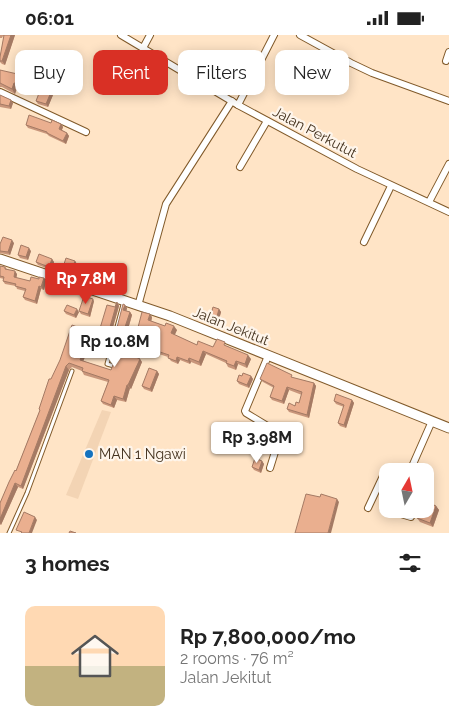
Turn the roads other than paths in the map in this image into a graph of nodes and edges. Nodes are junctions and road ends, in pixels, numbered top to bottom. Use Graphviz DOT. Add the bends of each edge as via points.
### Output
graph roads {
  1 [pos="121,35"];
  2 [pos="150,35"];
  3 [pos="274,35"];
  4 [pos="300,35"];
  5 [pos="143,48"];
  6 [pos="449,52"];
  7 [pos="446,61"];
  8 [pos="0,92"];
  9 [pos="449,101"];
  10 [pos="235,103"];
  11 [pos="267,121"];
  12 [pos="86,132"];
  13 [pos="449,164"];
  14 [pos="240,167"];
  15 [pos="392,186"];
  16 [pos="429,202"];
  17 [pos="449,211"];
  18 [pos="364,242"];
  19 [pos="0,259"];
  20 [pos="124,301"];
  21 [pos="138,306"];
  22 [pos="268,356"];
  23 [pos="114,366"];
  24 [pos="72,371"];
  25 [pos="432,421"];
  26 [pos="449,428"];
  27 [pos="414,463"];
  28 [pos="270,467"];
  29 [pos="379,485"];
  30 [pos="368,508"];
  31 [pos="9,533"];
  1 -- 5 [label="street, Jalan Perkutut"];
  2 -- 5 [label="street"];
  3 -- 10 [label="street"];
  4 -- 9 [label="street" via="372,73"];
  5 -- 10 [label="street, Jalan Perkutut"];
  6 -- 7 [label="street"];
  8 -- 12 [label="street"];
  10 -- 11 [label="street, Jalan Perkutut"];
  10 -- 21 [label="street" via="166,204"];
  11 -- 14 [label="street"];
  11 -- 15 [label="street, Jalan Perkutut"];
  13 -- 16 [label="street"];
  15 -- 16 [label="street, Jalan Perkutut"];
  15 -- 18 [label="street"];
  16 -- 17 [label="street, Jalan Perkutut"];
  19 -- 20 [label="street, Jalan Jekitut"];
  20 -- 21 [label="street, Jalan Jekitut"];
  20 -- 23 [label="lane" via="107,364"];
  21 -- 22 [label="street, Jalan Jekitut"];
  22 -- 25 [label="street, Jalan Jekitut"];
  22 -- 28 [label="street" via="245,411 279,433 280,439"];
  24 -- 31 [label="lane"];
  25 -- 26 [label="street, Jalan Jekitut"];
  25 -- 27 [label="street"];
  29 -- 30 [label="street"];
}
